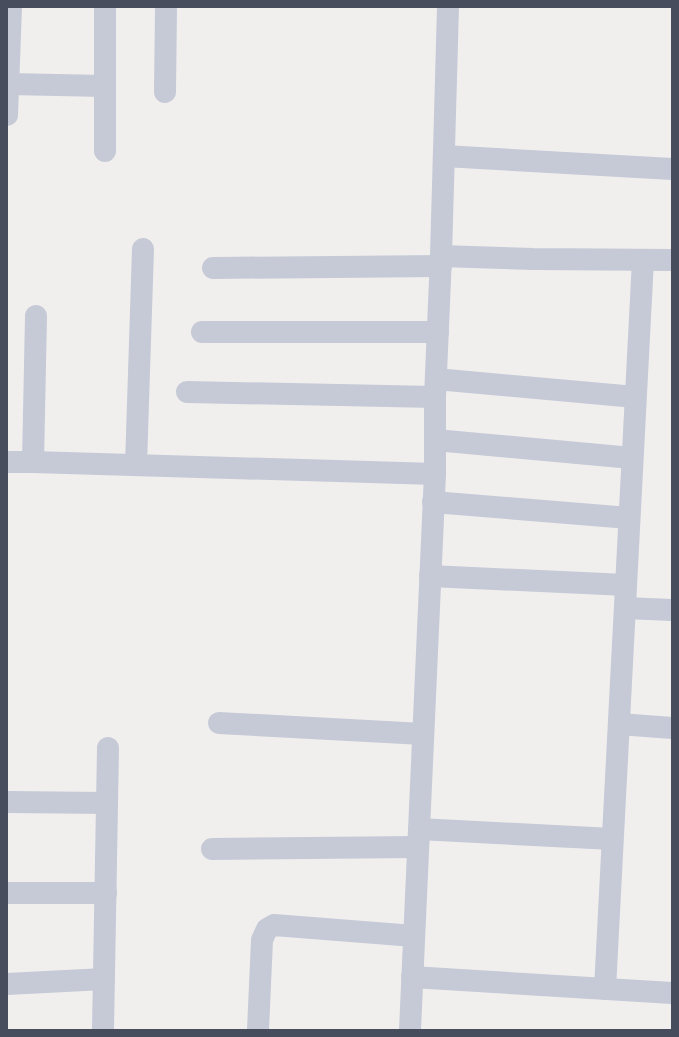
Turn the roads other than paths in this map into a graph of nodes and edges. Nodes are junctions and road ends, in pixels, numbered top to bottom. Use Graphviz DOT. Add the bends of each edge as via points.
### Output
graph roads {
  1 [pos="11,7"];
  2 [pos="106,7"];
  3 [pos="166,7"];
  4 [pos="448,7"];
  5 [pos="8,84"];
  6 [pos="105,86"];
  7 [pos="165,92"];
  8 [pos="7,115"];
  9 [pos="105,151"];
  10 [pos="444,156"];
  11 [pos="672,169"];
  12 [pos="143,249"];
  13 [pos="643,260"];
  14 [pos="672,260"];
  15 [pos="441,262"];
  16 [pos="213,268"];
  17 [pos="36,316"];
  18 [pos="202,332"];
  19 [pos="438,332"];
  20 [pos="436,388"];
  21 [pos="187,392"];
  22 [pos="636,397"];
  23 [pos="435,440"];
  24 [pos="632,458"];
  25 [pos="7,462"];
  26 [pos="33,462"];
  27 [pos="136,465"];
  28 [pos="434,474"];
  29 [pos="433,502"];
  30 [pos="629,518"];
  31 [pos="430,576"];
  32 [pos="626,585"];
  33 [pos="625,608"];
  34 [pos="672,610"];
  35 [pos="219,723"];
  36 [pos="619,724"];
  37 [pos="672,728"];
  38 [pos="423,734"];
  39 [pos="108,748"];
  40 [pos="7,802"];
  41 [pos="107,803"];
  42 [pos="419,838"];
  43 [pos="612,839"];
  44 [pos="212,849"];
  45 [pos="7,893"];
  46 [pos="106,893"];
  47 [pos="414,936"];
  48 [pos="412,977"];
  49 [pos="104,979"];
  50 [pos="7,984"];
  51 [pos="605,988"];
  52 [pos="672,992"];
  53 [pos="103,1030"];
  54 [pos="258,1030"];
  55 [pos="410,1030"];
  1 -- 5 [label="street"];
  2 -- 6 [label="street"];
  3 -- 7 [label="street"];
  4 -- 10 [label="street"];
  5 -- 6 [label="street"];
  5 -- 8 [label="street"];
  6 -- 9 [label="street"];
  10 -- 11 [label="street"];
  10 -- 15 [label="street"];
  12 -- 27 [label="street"];
  13 -- 14 [label="street"];
  13 -- 15 [label="street"];
  13 -- 22 [label="street"];
  15 -- 16 [label="street"];
  15 -- 19 [label="street"];
  17 -- 26 [label="street"];
  18 -- 19 [label="street"];
  19 -- 20 [label="street"];
  20 -- 21 [label="street"];
  20 -- 22 [label="street"];
  20 -- 23 [label="street"];
  22 -- 24 [label="street"];
  23 -- 24 [label="street"];
  23 -- 28 [label="street"];
  24 -- 30 [label="street"];
  25 -- 26 [label="street"];
  26 -- 27 [label="street"];
  27 -- 28 [label="street"];
  28 -- 29 [label="street"];
  29 -- 30 [label="street"];
  29 -- 31 [label="street"];
  30 -- 32 [label="street"];
  31 -- 32 [label="street"];
  31 -- 38 [label="street"];
  32 -- 33 [label="street"];
  33 -- 34 [label="street"];
  33 -- 36 [label="street"];
  35 -- 38 [label="street"];
  36 -- 37 [label="street"];
  36 -- 43 [label="street"];
  38 -- 42 [label="street"];
  39 -- 41 [label="street"];
  40 -- 41 [label="street"];
  41 -- 46 [label="street"];
  42 -- 43 [label="street"];
  42 -- 44 [label="street"];
  42 -- 47 [label="street"];
  43 -- 51 [label="street"];
  45 -- 46 [label="street"];
  46 -- 49 [label="street"];
  47 -- 48 [label="street"];
  47 -- 54 [label="street" via="274,925 267,929 262,940"];
  48 -- 51 [label="street"];
  48 -- 55 [label="street"];
  49 -- 50 [label="street"];
  49 -- 53 [label="street"];
  51 -- 52 [label="street"];
}
